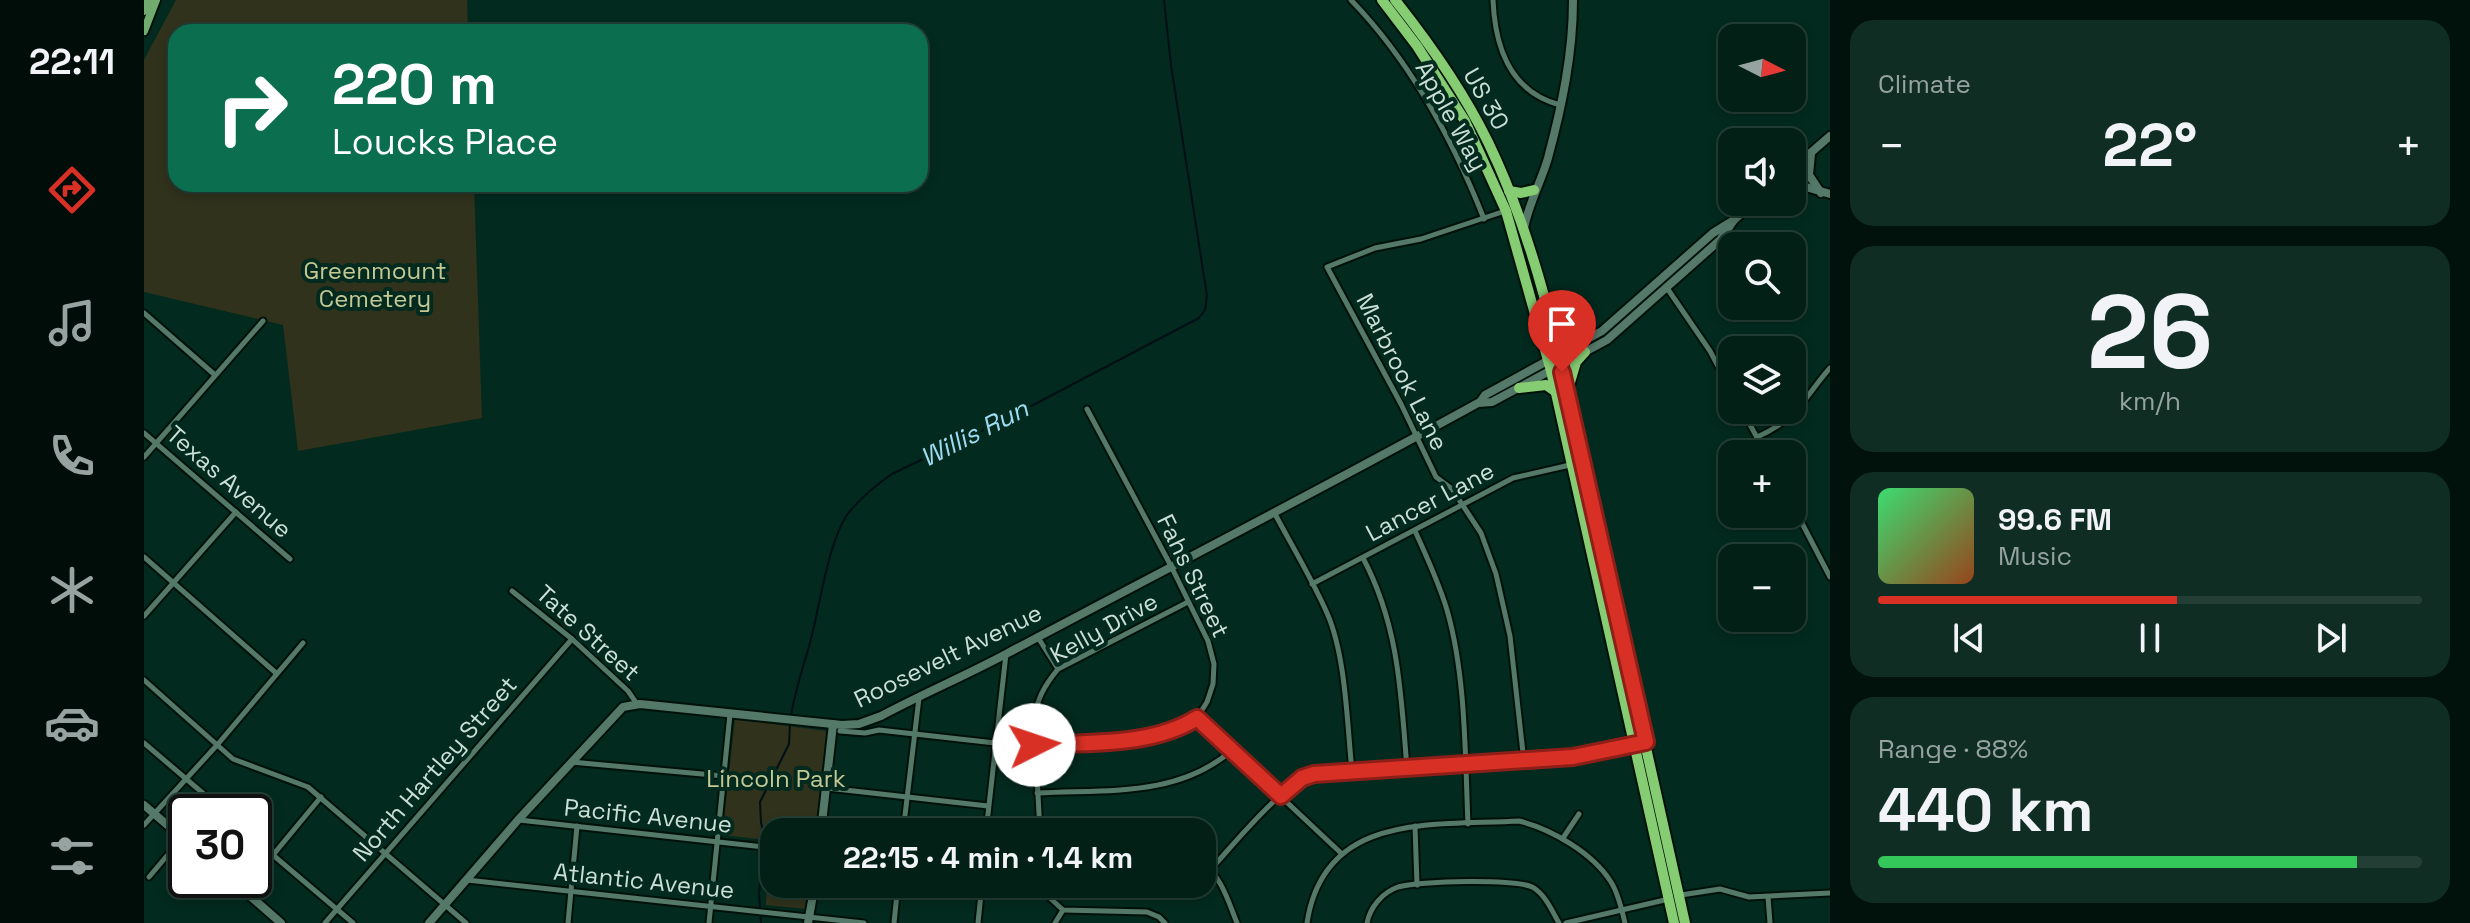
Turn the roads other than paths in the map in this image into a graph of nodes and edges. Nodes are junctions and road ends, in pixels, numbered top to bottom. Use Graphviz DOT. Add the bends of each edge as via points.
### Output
graph roads {
  1 [pos="148,0"];
  2 [pos="156,0"];
  3 [pos="1351,0"];
  4 [pos="1382,0"];
  5 [pos="1395,0"];
  6 [pos="1493,0"];
  7 [pos="1573,0"];
  8 [pos="144,11"];
  9 [pos="144,31"];
  10 [pos="1561,105"];
  11 [pos="1830,136"];
  12 [pos="1811,152"];
  13 [pos="1806,156"];
  14 [pos="1806,188"];
  15 [pos="1534,190"];
  16 [pos="1509,191"];
  17 [pos="1825,194"];
  18 [pos="1506,211"];
  19 [pos="1738,216"];
  20 [pos="1484,219"];
  21 [pos="1734,220"];
  22 [pos="1524,228"];
  23 [pos="1705,239"];
  24 [pos="1667,288"];
  25 [pos="144,313"];
  26 [pos="263,321"];
  27 [pos="1552,333"];
  28 [pos="1583,348"];
  29 [pos="1554,364"];
  30 [pos="1718,366"];
  31 [pos="1830,368"];
  32 [pos="215,375"];
  33 [pos="1519,388"];
  34 [pos="1556,392"];
  35 [pos="1567,395"];
  36 [pos="1480,402"];
  37 [pos="1087,409"];
  38 [pos="1750,424"];
  39 [pos="144,433"];
  40 [pos="1417,437"];
  41 [pos="1757,437"];
  42 [pos="1759,440"];
  43 [pos="156,443"];
  44 [pos="144,457"];
  45 [pos="1570,465"];
  46 [pos="1463,505"];
  47 [pos="236,512"];
  48 [pos="1275,514"];
  49 [pos="1804,528"];
  50 [pos="1415,531"];
  51 [pos="144,557"];
  52 [pos="1363,558"];
  53 [pos="290,559"];
  54 [pos="1171,566"];
  55 [pos="1830,577"];
  56 [pos="172,582"];
  57 [pos="1312,584"];
  58 [pos="512,591"];
  59 [pos="1188,602"];
  60 [pos="144,616"];
  61 [pos="1037,636"];
  62 [pos="572,639"];
  63 [pos="303,643"];
  64 [pos="1006,654"];
  65 [pos="1058,669"];
  66 [pos="276,673"];
  67 [pos="144,680"];
  68 [pos="919,696"];
  69 [pos="638,704"];
  70 [pos="730,714"];
  71 [pos="1197,718"];
  72 [pos="833,724"];
  73 [pos="840,731"];
  74 [pos="915,734"];
  75 [pos="1646,742"];
  76 [pos="144,743"];
  77 [pos="995,743"];
  78 [pos="218,744"];
  79 [pos="1034,745"];
  80 [pos="1633,745"];
  81 [pos="1231,751"];
  82 [pos="570,762"];
  83 [pos="1524,762"];
  84 [pos="1465,765"];
  85 [pos="1407,769"];
  86 [pos="1352,771"];
  87 [pos="724,776"];
  88 [pos="185,779"];
  89 [pos="826,788"];
  90 [pos="1037,793"];
  91 [pos="203,794"];
  92 [pos="1281,796"];
  93 [pos="321,797"];
  94 [pos="907,797"];
  95 [pos="144,805"];
  96 [pos="988,806"];
  97 [pos="154,814"];
  98 [pos="1579,814"];
  99 [pos="823,818"];
  100 [pos="905,818"];
  101 [pos="987,818"];
  102 [pos="1039,818"];
  103 [pos="518,820"];
  104 [pos="1468,824"];
  105 [pos="144,825"];
  106 [pos="168,826"];
  107 [pos="577,826"];
  108 [pos="1415,826"];
  109 [pos="1563,838"];
  110 [pos="718,841"];
  111 [pos="760,846"];
  112 [pos="385,852"];
  113 [pos="1342,854"];
  114 [pos="168,857"];
  115 [pos="273,857"];
  116 [pos="1216,864"];
  117 [pos="149,877"];
  118 [pos="1216,877"];
  119 [pos="467,880"];
  120 [pos="1417,885"];
  121 [pos="573,891"];
  122 [pos="1830,893"];
  123 [pos="1674,897"];
  124 [pos="1768,897"];
  125 [pos="252,898"];
  126 [pos="813,898"];
  127 [pos="897,898"];
  128 [pos="981,898"];
  129 [pos="1050,898"];
  130 [pos="446,905"];
  131 [pos="713,906"];
  132 [pos="336,909"];
  133 [pos="1622,909"];
  134 [pos="1063,910"];
  135 [pos="809,920"];
  136 [pos="281,923"];
  137 [pos="325,923"];
  138 [pos="353,923"];
  139 [pos="429,923"];
  140 [pos="466,923"];
  141 [pos="568,923"];
  142 [pos="709,923"];
  143 [pos="864,923"];
  144 [pos="894,923"];
  145 [pos="978,923"];
  146 [pos="1055,923"];
  147 [pos="1165,923"];
  148 [pos="1237,923"];
  149 [pos="1307,923"];
  150 [pos="1367,923"];
  151 [pos="1559,923"];
  152 [pos="1566,923"];
  153 [pos="1625,923"];
  154 [pos="1674,923"];
  155 [pos="1685,923"];
  156 [pos="1770,923"];
  1 -- 8 [label="main road"];
  2 -- 9 [label="main road"];
  3 -- 20 [label="street, Apple Way" via="1410,76 1444,131"];
  4 -- 18 [label="highway, US 30 / US 30" via="1465,121"];
  5 -- 16 [label="highway, US 30 / US 30" via="1458,88"];
  6 -- 10 [label="street" via="1498,37 1515,79 1537,98"];
  7 -- 10 [label="main road"];
  10 -- 15 [label="main road" via="1548,160"];
  11 -- 12 [label="main road"];
  12 -- 13 [label="main road"];
  12 -- 17 [label="main road" via="1809,175"];
  14 -- 17 [label="main road"];
  15 -- 16 [label="highway"];
  15 -- 22 [label="main road"];
  16 -- 22 [label="highway, US 30 / US 30"];
  18 -- 20 [label="street"];
  18 -- 29 [label="highway, US 30"];
  19 -- 21 [label="main road, Roosevelt Avenue"];
  20 -- 40 [label="street, Marbrook Lane" via="1375,248 1327,267"];
  21 -- 23 [label="main road, Roosevelt Avenue"];
  21 -- 24 [label="main road, Roosevelt Avenue" via="1720,240"];
  22 -- 27 [label="highway, US 30"];
  23 -- 24 [label="main road" via="1668,279"];
  23 -- 28 [label="main road, Roosevelt Avenue"];
  24 -- 28 [label="main road, Roosevelt Avenue" via="1607,340"];
  24 -- 30 [label="street"];
  25 -- 32 [label="street"];
  26 -- 32 [label="street"];
  27 -- 28 [label="highway"];
  27 -- 29 [label="highway, US 30"];
  28 -- 29 [label="main road, Roosevelt Avenue"];
  28 -- 35 [label="highway"];
  29 -- 33 [label="main road, Roosevelt Avenue"];
  29 -- 34 [label="highway, US 30"];
  29 -- 35 [label="highway, US 30"];
  29 -- 36 [label="main road, Roosevelt Avenue"];
  31 -- 41 [label="street" via="1797,412"];
  32 -- 43 [label="street"];
  33 -- 34 [label="highway" via="1546,385"];
  33 -- 36 [label="main road, Roosevelt Avenue" via="1492,402"];
  34 -- 45 [label="highway, US 30"];
  35 -- 75 [label="highway, US 30"];
  36 -- 40 [label="main road, Roosevelt Avenue"];
  37 -- 54 [label="street, Fahs Street"];
  38 -- 41 [label="street"];
  39 -- 43 [label="street, Texas Avenue"];
  40 -- 46 [label="street, Marbrook Lane" via="1436,477"];
  40 -- 48 [label="main road, Roosevelt Avenue"];
  41 -- 42 [label="street"];
  43 -- 44 [label="street"];
  43 -- 47 [label="street, Texas Avenue"];
  45 -- 46 [label="street, Lancer Lane" via="1513,478"];
  45 -- 80 [label="highway, US 30"];
  46 -- 50 [label="street, Lancer Lane"];
  46 -- 83 [label="street, Marbrook Lane" via="1481,533 1496,574 1510,636"];
  47 -- 53 [label="street, Texas Avenue"];
  47 -- 56 [label="street"];
  48 -- 54 [label="main road, Roosevelt Avenue"];
  48 -- 57 [label="street"];
  49 -- 55 [label="street"];
  50 -- 52 [label="street, Lancer Lane"];
  50 -- 84 [label="street" via="1448,613 1457,657"];
  51 -- 56 [label="street"];
  52 -- 57 [label="street, Lancer Lane"];
  52 -- 85 [label="street" via="1390,623"];
  54 -- 59 [label="street, Fahs Street"];
  54 -- 61 [label="main road, Roosevelt Avenue"];
  56 -- 60 [label="street"];
  56 -- 66 [label="street"];
  57 -- 86 [label="street" via="1335,639"];
  58 -- 62 [label="street, Tate Street"];
  59 -- 65 [label="street, Kelly Drive"];
  59 -- 71 [label="street, Fahs Street" via="1214,664 1213,684"];
  61 -- 64 [label="main road, Roosevelt Avenue"];
  61 -- 65 [label="street"];
  62 -- 69 [label="street, Tate Street"];
  62 -- 112 [label="street, North Hartley Street"];
  63 -- 66 [label="street"];
  64 -- 68 [label="main road, Roosevelt Avenue"];
  64 -- 77 [label="street"];
  65 -- 79 [label="street, Kelly Drive" via="1036,704"];
  66 -- 78 [label="street"];
  67 -- 78 [label="street"];
  68 -- 72 [label="main road, Roosevelt Avenue" via="859,724"];
  68 -- 74 [label="street"];
  69 -- 70 [label="main road, Roosevelt Avenue"];
  69 -- 82 [label="main road" via="623,707"];
  70 -- 72 [label="main road, Roosevelt Avenue"];
  70 -- 87 [label="street"];
  71 -- 79 [label="street" via="1178,730 1140,738"];
  71 -- 81 [label="street"];
  72 -- 89 [label="main road"];
  73 -- 74 [label="street"];
  74 -- 77 [label="street"];
  74 -- 94 [label="street"];
  75 -- 80 [label="street"];
  75 -- 123 [label="highway, US 30"];
  76 -- 88 [label="street"];
  77 -- 79 [label="street"];
  77 -- 96 [label="street"];
  78 -- 88 [label="street"];
  78 -- 93 [label="street" via="233,759 293,780"];
  79 -- 90 [label="street, Kelly Drive"];
  80 -- 83 [label="street"];
  80 -- 123 [label="highway, US 30"];
  81 -- 90 [label="street" via="1179,782"];
  81 -- 92 [label="street"];
  82 -- 87 [label="street"];
  82 -- 103 [label="main road"];
  83 -- 84 [label="street"];
  84 -- 85 [label="street"];
  84 -- 104 [label="street"];
  85 -- 86 [label="street"];
  86 -- 92 [label="street" via="1302,778"];
  87 -- 110 [label="street"];
  88 -- 91 [label="street"];
  88 -- 97 [label="street"];
  89 -- 94 [label="street"];
  89 -- 99 [label="main road"];
  90 -- 102 [label="street, Kelly Drive"];
  92 -- 113 [label="street"];
  92 -- 116 [label="street"];
  93 -- 112 [label="street"];
  93 -- 115 [label="street"];
  94 -- 96 [label="street"];
  94 -- 100 [label="street"];
  95 -- 97 [label="main road"];
  96 -- 101 [label="street"];
  97 -- 105 [label="street"];
  97 -- 106 [label="main road"];
  98 -- 109 [label="street"];
  103 -- 107 [label="street, Pacific Avenue"];
  103 -- 119 [label="main road"];
  104 -- 108 [label="street"];
  104 -- 109 [label="street" via="1519,821"];
  107 -- 110 [label="street, Pacific Avenue"];
  107 -- 121 [label="street"];
  108 -- 113 [label="street" via="1364,839"];
  108 -- 120 [label="street"];
  109 -- 133 [label="street" via="1611,881"];
  110 -- 111 [label="street, Pacific Avenue"];
  110 -- 131 [label="street"];
  112 -- 130 [label="street"];
  112 -- 132 [label="street, North Hartley Street"];
  113 -- 149 [label="street" via="1317,888"];
  114 -- 117 [label="street"];
  115 -- 132 [label="street"];
  118 -- 148 [label="street"];
  119 -- 121 [label="street, Atlantic Avenue"];
  119 -- 130 [label="main road"];
  120 -- 150 [label="street" via="1384,895"];
  120 -- 151 [label="street" via="1522,883 1548,902"];
  121 -- 131 [label="street, Atlantic Avenue"];
  121 -- 141 [label="street"];
  122 -- 124 [label="street"];
  123 -- 124 [label="street" via="1720,889"];
  123 -- 133 [label="street"];
  123 -- 154 [label="highway, US 30"];
  123 -- 155 [label="highway, US 30"];
  124 -- 156 [label="street"];
  125 -- 136 [label="main road"];
  126 -- 135 [label="main road"];
  127 -- 144 [label="street"];
  128 -- 145 [label="street"];
  129 -- 134 [label="street"];
  130 -- 139 [label="main road"];
  130 -- 140 [label="street"];
  131 -- 135 [label="street, Atlantic Avenue"];
  131 -- 142 [label="street"];
  132 -- 137 [label="street, North Hartley Street"];
  132 -- 138 [label="street"];
  133 -- 152 [label="street"];
  133 -- 153 [label="street"];
  134 -- 146 [label="street"];
  134 -- 147 [label="street" via="1147,912"];
  135 -- 143 [label="street, Atlantic Avenue"];
}
